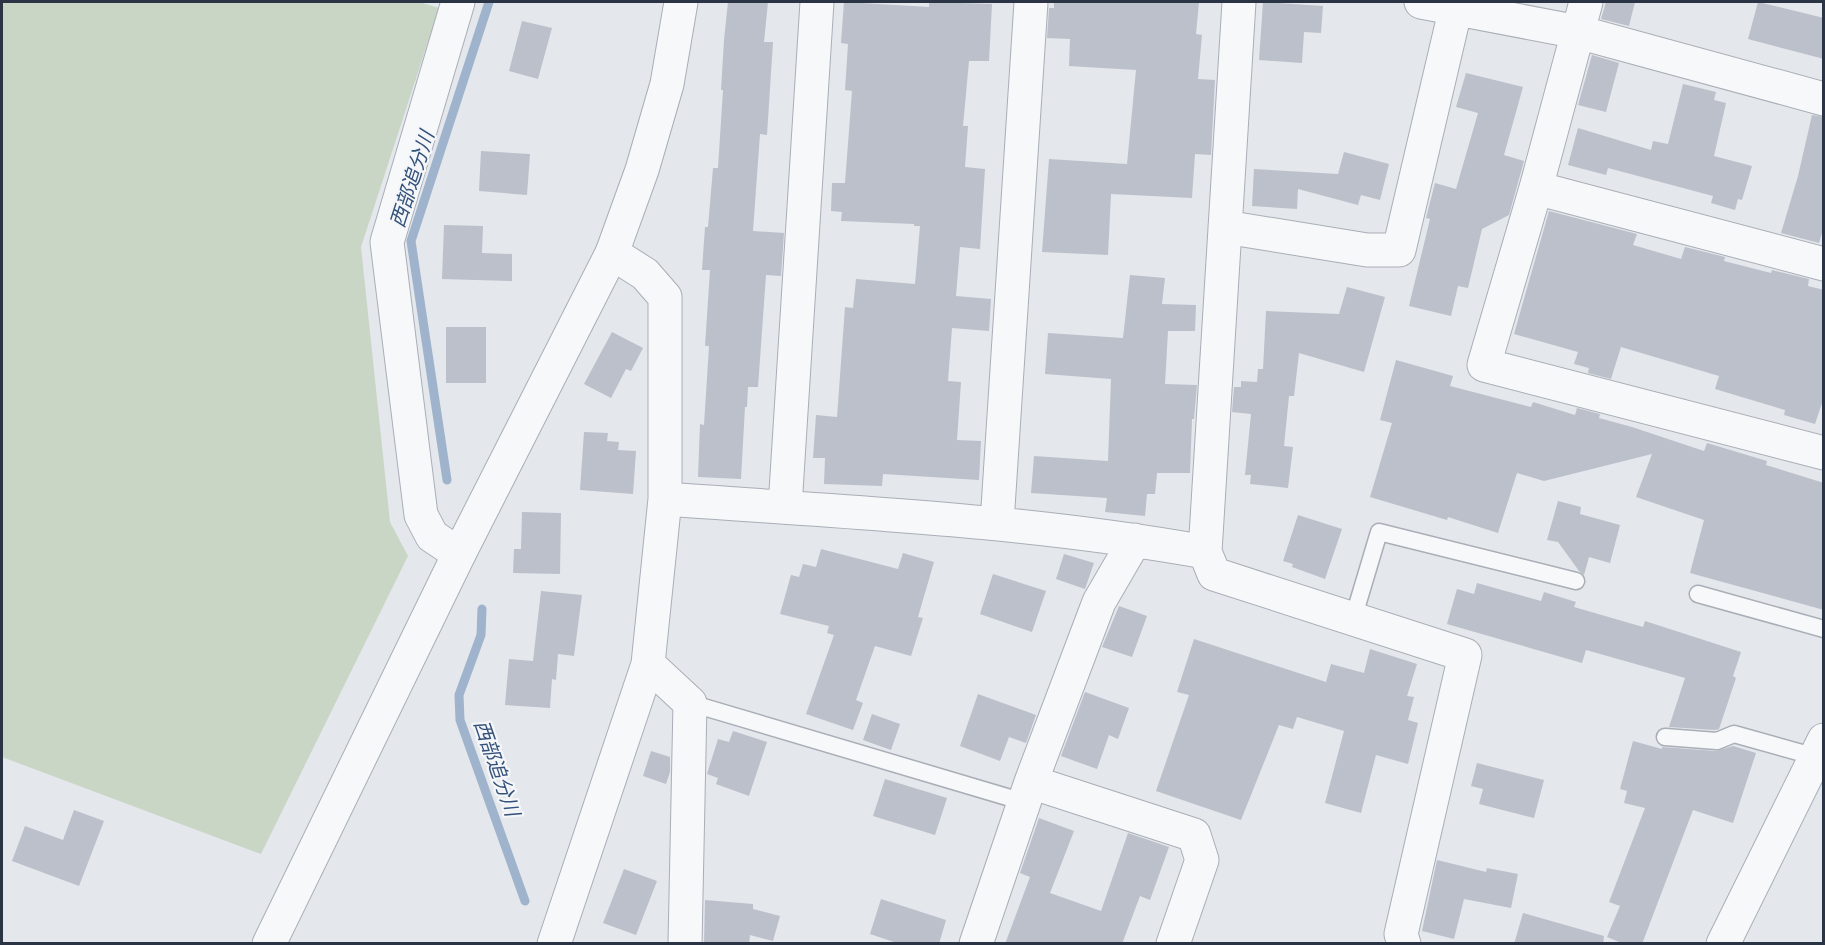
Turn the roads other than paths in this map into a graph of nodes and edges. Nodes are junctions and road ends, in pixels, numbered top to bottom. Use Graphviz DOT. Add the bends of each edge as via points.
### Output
graph roads {
  1 [pos="458,2"];
  2 [pos="681,2"];
  3 [pos="817,2"];
  4 [pos="1030,2"];
  5 [pos="1239,2"];
  6 [pos="1421,2"];
  7 [pos="1456,7"];
  8 [pos="1582,17"];
  9 [pos="1824,99"];
  10 [pos="1536,188"];
  11 [pos="1225,226"];
  12 [pos="612,253"];
  13 [pos="1824,264"];
  14 [pos="1824,453"];
  15 [pos="665,499"];
  16 [pos="784,507"];
  17 [pos="997,523"];
  18 [pos="1135,540"];
  19 [pos="1205,552"];
  20 [pos="459,554"];
  21 [pos="1576,581"];
  22 [pos="1698,594"];
  23 [pos="1353,619"];
  24 [pos="1824,629"];
  25 [pos="648,664"];
  26 [pos="690,703"];
  27 [pos="1665,737"];
  28 [pos="1820,748"];
  29 [pos="1027,792"];
  30 [pos="269,944"];
  31 [pos="554,944"];
  32 [pos="685,944"];
  33 [pos="976,944"];
  34 [pos="1173,944"];
  35 [pos="1404,944"];
  36 [pos="1723,944"];
  1 -- 20 [label="street" via="387,242 421,515 432,536"];
  2 -- 12 [label="street" via="667,84"];
  3 -- 16 [label="street"];
  4 -- 17 [label="street"];
  5 -- 11 [label="street"];
  6 -- 7 [label="street"];
  7 -- 8 [label="street"];
  7 -- 11 [label="street" via="1399,250 1367,250"];
  8 -- 9 [label="street"];
  8 -- 10 [label="street"];
  10 -- 13 [label="street"];
  10 -- 14 [label="street" via="1484,364"];
  11 -- 19 [label="street"];
  12 -- 15 [label="street" via="645,274 665,297"];
  12 -- 20 [label="street"];
  15 -- 16 [label="street"];
  15 -- 25 [label="street"];
  16 -- 17 [label="street"];
  17 -- 18 [label="street"];
  18 -- 19 [label="street"];
  18 -- 29 [label="street" via="1099,602"];
  19 -- 23 [label="street" via="1214,574"];
  20 -- 30 [label="street"];
  21 -- 23 [label="lane" via="1379,532"];
  22 -- 24 [label="lane"];
  23 -- 35 [label="street" via="1465,655 1401,934"];
  25 -- 26 [label="street"];
  25 -- 31 [label="street"];
  26 -- 29 [label="lane"];
  26 -- 32 [label="street"];
  27 -- 28 [label="lane" via="1718,741 1734,734"];
  28 -- 36 [label="street"];
  29 -- 33 [label="street"];
  29 -- 34 [label="street" via="1194,835 1202,860"];
}
